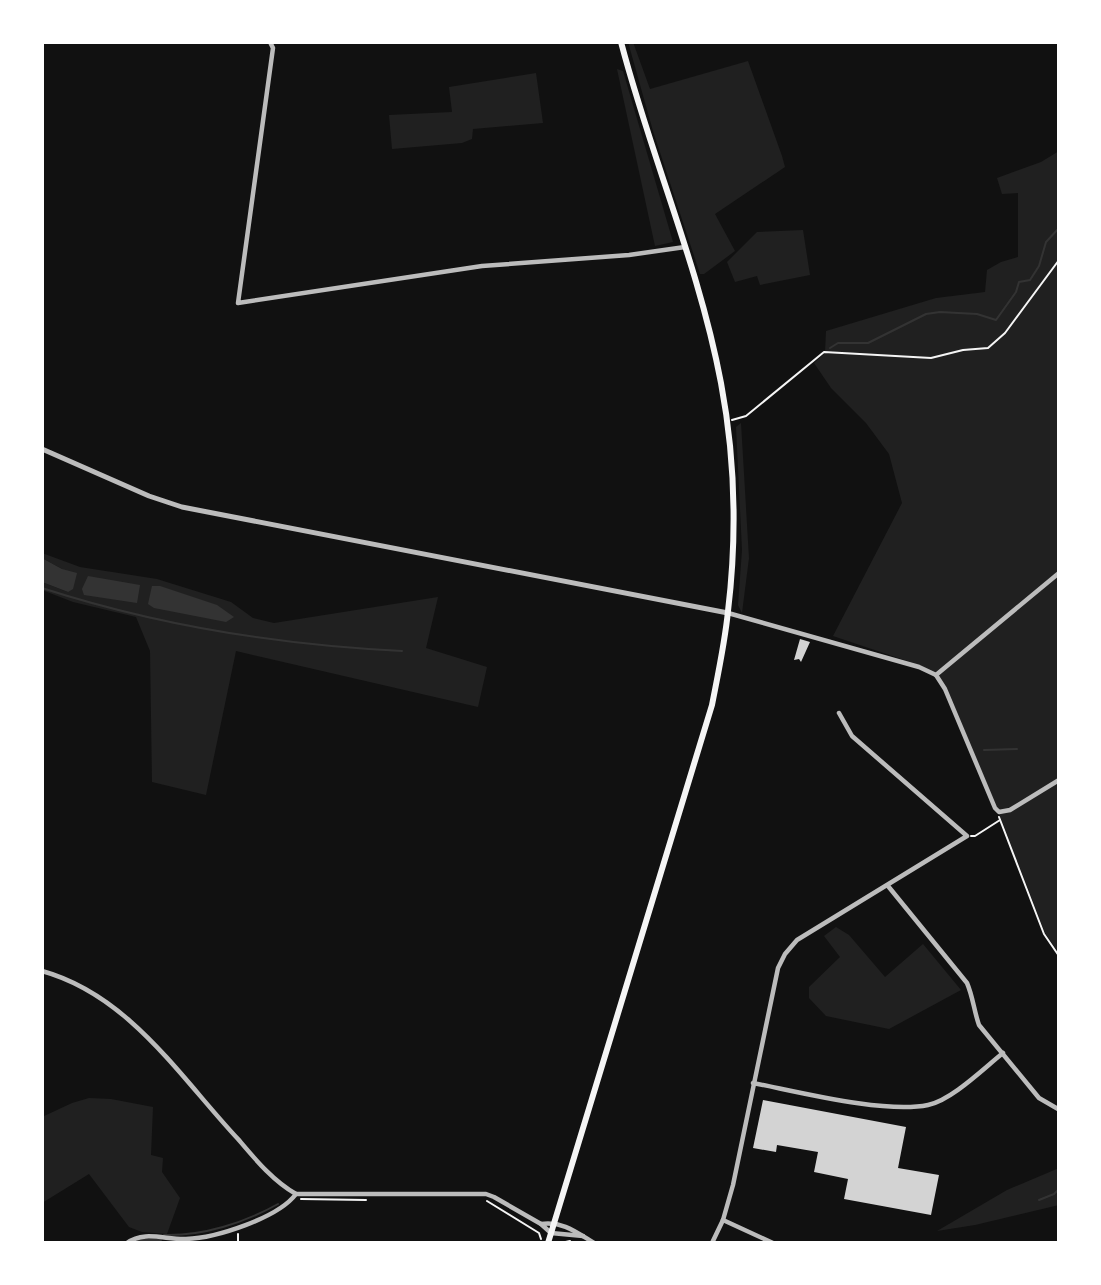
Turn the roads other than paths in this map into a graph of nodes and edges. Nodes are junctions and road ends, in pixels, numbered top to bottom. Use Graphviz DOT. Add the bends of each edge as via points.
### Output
graph roads {
  1 [pos="270,42"];
  2 [pos="621,42"];
  3 [pos="685,247"];
  4 [pos="42,449"];
  5 [pos="1059,573"];
  6 [pos="728,613"];
  7 [pos="936,676"];
  8 [pos="839,713"];
  9 [pos="1059,780"];
  10 [pos="888,886"];
  11 [pos="42,971"];
  12 [pos="1003,1054"];
  13 [pos="753,1083"];
  14 [pos="1058,1109"];
  15 [pos="296,1194"];
  16 [pos="723,1220"];
  17 [pos="555,1222"];
  18 [pos="541,1224"];
  19 [pos="551,1233"];
  20 [pos="583,1236"];
  21 [pos="549,1242"];
  22 [pos="127,1243"];
  23 [pos="594,1243"];
  24 [pos="712,1243"];
  25 [pos="773,1243"];
  1 -- 3 [label="street" via="273,48 238,303 482,266"];
  2 -- 3 [label="main road"];
  3 -- 6 [label="main road" via="705,314 727,421 733,487"];
  4 -- 6 [label="street" via="172,504"];
  5 -- 7 [label="street"];
  6 -- 7 [label="street" via="919,667"];
  6 -- 17 [label="main road" via="712,705"];
  7 -- 9 [label="street" via="999,812"];
  8 -- 10 [label="street" via="852,736 967,836"];
  10 -- 12 [label="street" via="967,983 979,1025"];
  10 -- 13 [label="street" via="797,940 785,954"];
  11 -- 15 [label="street" via="80,985 134,1023 256,1160"];
  12 -- 13 [label="street" via="930,1105 873,1104"];
  12 -- 14 [label="street" via="1040,1098"];
  13 -- 16 [label="street"];
  15 -- 18 [label="street" via="486,1194"];
  15 -- 22 [label="street" via="278,1210 235,1227 190,1239 144,1236"];
  16 -- 24 [label="street"];
  16 -- 25 [label="street"];
  17 -- 18 [label="street"];
  17 -- 19 [label="main road"];
  17 -- 20 [label="street"];
  18 -- 19 [label="street"];
  19 -- 20 [label="street"];
  19 -- 21 [label="main road"];
  20 -- 23 [label="street"];
}
